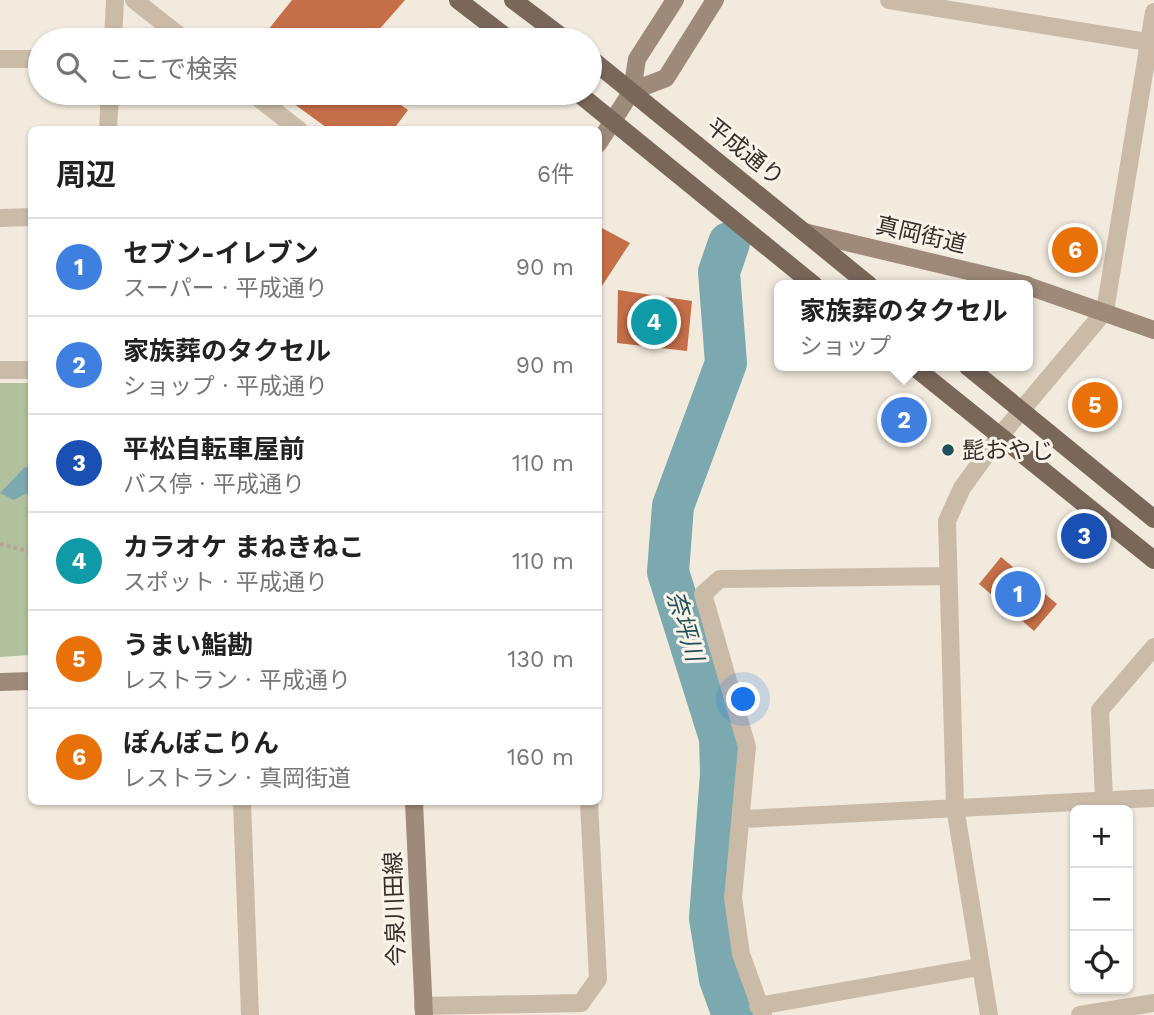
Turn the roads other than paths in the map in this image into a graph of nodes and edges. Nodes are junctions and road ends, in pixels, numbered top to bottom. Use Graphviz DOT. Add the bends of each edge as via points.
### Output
graph roads {
  1 [pos="115,0"];
  2 [pos="134,0"];
  3 [pos="458,0"];
  4 [pos="513,0"];
  5 [pos="675,0"];
  6 [pos="715,0"];
  7 [pos="889,0"];
  8 [pos="1154,12"];
  9 [pos="114,28"];
  10 [pos="170,28"];
  11 [pos="494,28"];
  12 [pos="550,28"];
  13 [pos="1151,43"];
  14 [pos="0,59"];
  15 [pos="28,59"];
  16 [pos="602,67"];
  17 [pos="632,91"];
  18 [pos="109,105"];
  19 [pos="267,105"];
  20 [pos="593,105"];
  21 [pos="614,121"];
  22 [pos="108,126"];
  23 [pos="294,126"];
  24 [pos="602,138"];
  25 [pos="0,218"];
  26 [pos="28,218"];
  27 [pos="804,232"];
  28 [pos="808,280"];
  29 [pos="863,280"];
  30 [pos="1007,280"];
  31 [pos="1033,287"];
  32 [pos="1105,311"];
  33 [pos="1154,330"];
  34 [pos="0,370"];
  35 [pos="28,370"];
  36 [pos="919,371"];
  37 [pos="973,371"];
  38 [pos="1021,410"];
  39 [pos="999,437"];
  40 [pos="1154,519"];
  41 [pos="1154,560"];
  42 [pos="947,576"];
  43 [pos="1154,647"];
  44 [pos="28,681"];
  45 [pos="0,682"];
  46 [pos="1154,797"];
  47 [pos="1104,798"];
  48 [pos="242,805"];
  49 [pos="414,805"];
  50 [pos="589,805"];
  51 [pos="955,807"];
  52 [pos="743,819"];
  53 [pos="979,967"];
  54 [pos="1154,1003"];
  55 [pos="423,1010"];
  56 [pos="525,1010"];
  57 [pos="760,1010"];
  58 [pos="250,1015"];
  59 [pos="989,1015"];
  60 [pos="1080,1015"];
  1 -- 9 [label="street"];
  2 -- 10 [label="street"];
  3 -- 11 [label="main road"];
  4 -- 12 [label="main road"];
  5 -- 17 [label="street" via="637,59"];
  6 -- 17 [label="street" via="666,78"];
  7 -- 13 [label="street"];
  8 -- 13 [label="street"];
  13 -- 32 [label="street"];
  14 -- 15 [label="street"];
  16 -- 17 [label="main road, 平成通り"];
  17 -- 21 [label="street"];
  17 -- 27 [label="main road, 平成通り"];
  18 -- 22 [label="street"];
  19 -- 23 [label="street"];
  20 -- 21 [label="main road"];
  21 -- 24 [label="street"];
  21 -- 28 [label="main road"];
  25 -- 26 [label="street"];
  27 -- 29 [label="main road, 平成通り"];
  27 -- 30 [label="street, 真岡街道"];
  31 -- 32 [label="street, 真岡街道"];
  32 -- 33 [label="street, 真岡街道"];
  32 -- 38 [label="street"];
  34 -- 35 [label="street"];
  36 -- 39 [label="main road"];
  37 -- 38 [label="main road"];
  38 -- 39 [label="street"];
  38 -- 40 [label="main road"];
  39 -- 41 [label="main road"];
  39 -- 42 [label="street" via="962,488 947,521"];
  42 -- 51 [label="street"];
  42 -- 52 [label="street" via="720,579 703,594 747,747"];
  43 -- 47 [label="street" via="1100,710"];
  44 -- 45 [label="street"];
  46 -- 47 [label="street"];
  47 -- 51 [label="street"];
  48 -- 58 [label="street"];
  49 -- 55 [label="street, 今泉川田線"];
  50 -- 56 [label="street" via="598,979 581,1003"];
  51 -- 52 [label="street"];
  51 -- 53 [label="street"];
  52 -- 57 [label="street" via="733,898 741,954"];
  53 -- 57 [label="street"];
  53 -- 59 [label="street"];
  54 -- 60 [label="street"];
  55 -- 56 [label="street"];
}
